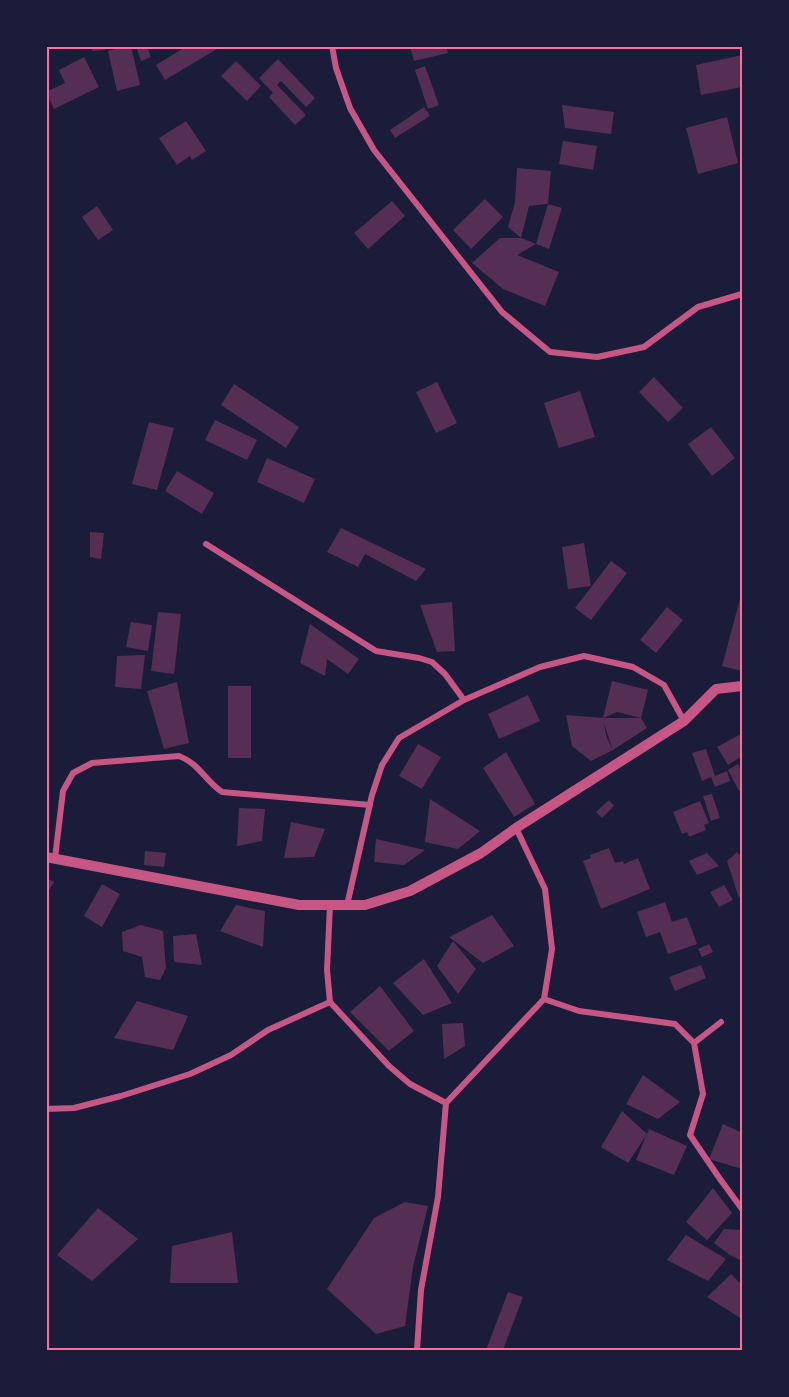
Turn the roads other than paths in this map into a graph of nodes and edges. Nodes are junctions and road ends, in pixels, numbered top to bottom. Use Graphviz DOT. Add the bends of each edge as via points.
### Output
graph roads {
  1 [pos="332,46"];
  2 [pos="742,294"];
  3 [pos="206,544"];
  4 [pos="742,686"];
  5 [pos="464,700"];
  6 [pos="684,721"];
  7 [pos="370,805"];
  8 [pos="516,828"];
  9 [pos="51,857"];
  10 [pos="330,905"];
  11 [pos="347,905"];
  12 [pos="544,999"];
  13 [pos="330,1002"];
  14 [pos="720,1022"];
  15 [pos="694,1043"];
  16 [pos="446,1102"];
  17 [pos="46,1109"];
  18 [pos="742,1209"];
  19 [pos="417,1350"];
  1 -- 2 [label="street" via="350,108 374,150 502,312 550,352 597,357 644,347 698,307"];
  3 -- 5 [label="street" via="376,651 432,662"];
  4 -- 6 [label="street" via="716,689"];
  5 -- 6 [label="street" via="540,668 584,656 633,667 664,685"];
  5 -- 7 [label="street" via="399,738 382,765"];
  6 -- 8 [label="street"];
  7 -- 9 [label="street" via="222,792 198,767 179,756 92,763 73,773 63,791"];
  7 -- 11 [label="street"];
  8 -- 11 [label="street" via="481,853 410,891 365,905"];
  8 -- 12 [label="street" via="545,889 552,949"];
  9 -- 10 [label="street" via="299,905"];
  10 -- 11 [label="street"];
  10 -- 13 [label="street"];
  12 -- 15 [label="street" via="579,1011 675,1024"];
  12 -- 16 [label="street"];
  13 -- 16 [label="street" via="396,1072 410,1084"];
  13 -- 17 [label="street" via="268,1030 231,1055 190,1074 74,1108"];
  14 -- 15 [label="street"];
  15 -- 18 [label="street" via="703,1094 690,1135"];
  16 -- 19 [label="street" via="438,1197 421,1290"];
}
